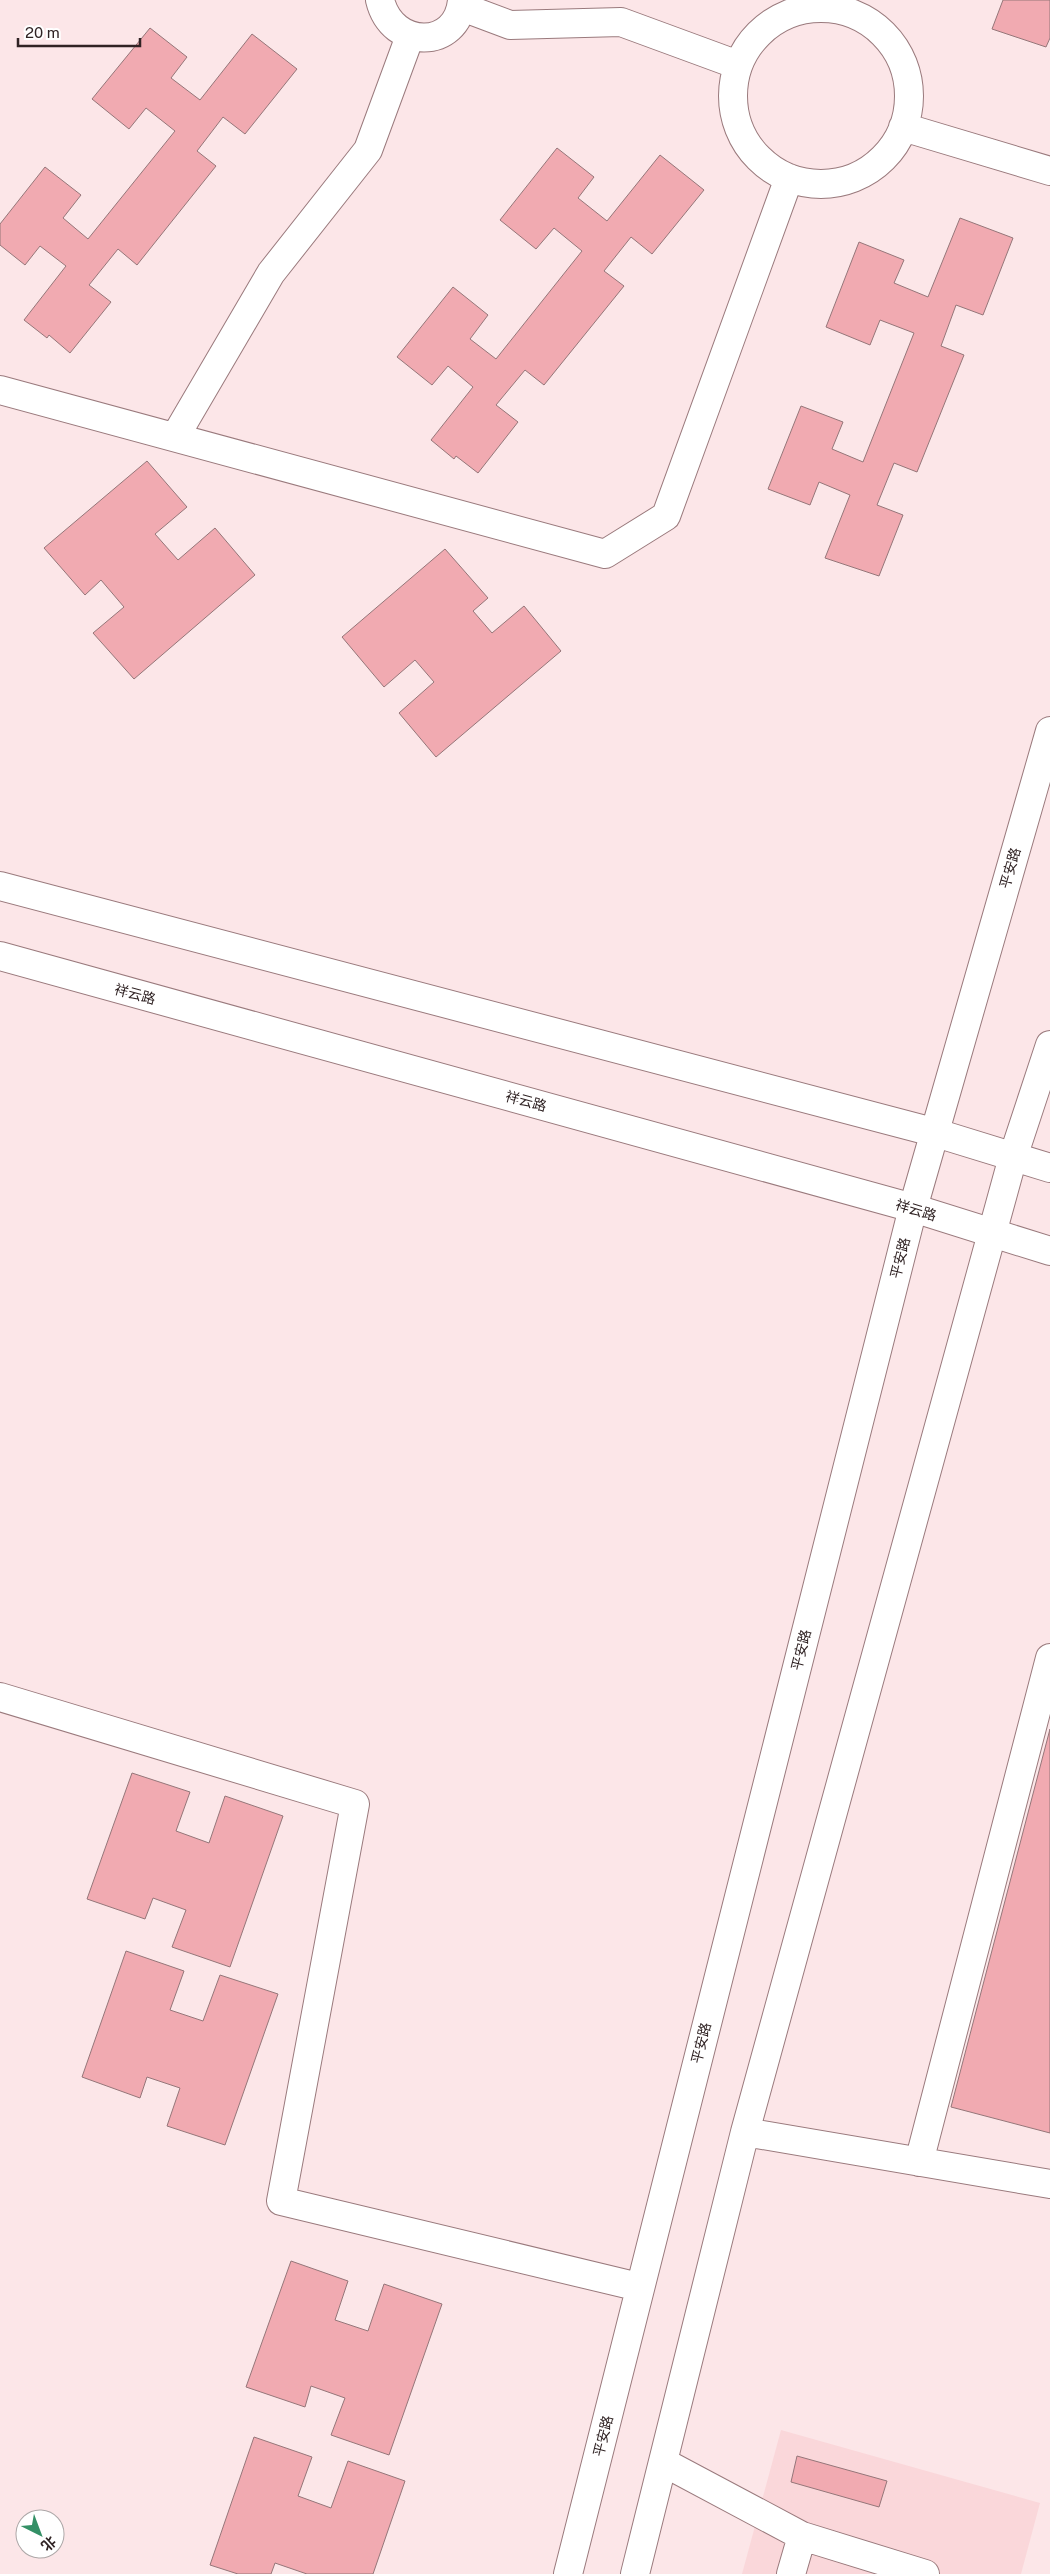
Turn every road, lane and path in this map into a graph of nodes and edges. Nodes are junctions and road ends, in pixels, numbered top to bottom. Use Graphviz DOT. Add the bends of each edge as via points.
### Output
graph roads {
  1 [pos="380,0"];
  2 [pos="462,4"];
  3 [pos="854,6"];
  4 [pos="410,36"];
  5 [pos="738,65"];
  6 [pos="903,126"];
  7 [pos="1050,171"];
  8 [pos="789,178"];
  9 [pos="0,390"];
  10 [pos="175,437"];
  11 [pos="1050,731"];
  12 [pos="0,886"];
  13 [pos="0,956"];
  14 [pos="1050,1045"];
  15 [pos="933,1132"];
  16 [pos="1014,1157"];
  17 [pos="1050,1168"];
  18 [pos="913,1208"];
  19 [pos="993,1235"];
  20 [pos="1050,1251"];
  21 [pos="1050,1658"];
  22 [pos="0,1697"];
  23 [pos="745,2132"];
  24 [pos="918,2162"];
  25 [pos="1050,2184"];
  26 [pos="639,2287"];
  27 [pos="662,2462"];
  28 [pos="802,2536"];
  29 [pos="862,2564"];
  30 [pos="568,2574"];
  31 [pos="635,2574"];
  32 [pos="791,2574"];
  33 [pos="925,2574"];
  1 -- 4 [label="street" via="384,16 395,29"];
  2 -- 4 [label="street" via="455,22 442,33 426,38"];
  2 -- 5 [label="street" via="510,25 621,22"];
  3 -- 5 [label="street" via="807,8 785,16 765,28 749,44"];
  3 -- 6 [label="street" via="889,40 901,59 908,81 908,104"];
  4 -- 10 [label="street" via="368,150 271,274"];
  5 -- 8 [label="street" via="733,87 734,110 740,132 752,152"];
  6 -- 7 [label="street"];
  6 -- 8 [label="street" via="892,147 856,176 834,183"];
  8 -- 10 [label="street" via="666,516 604,554"];
  9 -- 10 [label="street"];
  11 -- 15 [label="street, 平安路"];
  12 -- 15 [label="street"];
  13 -- 18 [label="street, 祥云路"];
  14 -- 16 [label="street"];
  15 -- 16 [label="street"];
  15 -- 18 [label="street, 平安路"];
  16 -- 17 [label="street"];
  16 -- 19 [label="street"];
  18 -- 19 [label="street, 祥云路"];
  18 -- 26 [label="street, 平安路"];
  19 -- 20 [label="street, 祥云路"];
  19 -- 23 [label="street"];
  21 -- 24 [label="street"];
  22 -- 26 [label="street" via="355,1804 281,2202"];
  23 -- 24 [label="street"];
  23 -- 27 [label="street"];
  24 -- 25 [label="street"];
  26 -- 30 [label="street, 平安路"];
  27 -- 28 [label="street"];
  27 -- 31 [label="street"];
  28 -- 29 [label="street"];
  28 -- 32 [label="street"];
  29 -- 33 [label="street"];
}
